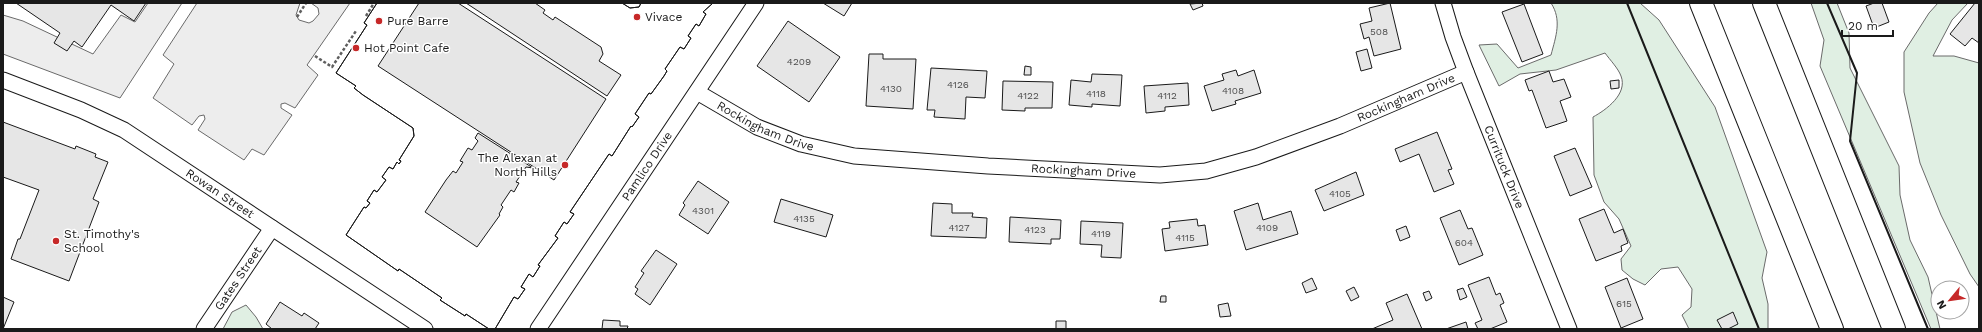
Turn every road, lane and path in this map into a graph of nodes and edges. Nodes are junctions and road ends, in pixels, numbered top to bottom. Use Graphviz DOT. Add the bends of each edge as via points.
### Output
graph roads {
  1 [pos="306,3"];
  2 [pos="374,3"];
  3 [pos="756,3"];
  4 [pos="1443,3"];
  5 [pos="1701,3"];
  6 [pos="1764,3"];
  7 [pos="297,16"];
  8 [pos="366,16"];
  9 [pos="356,31"];
  10 [pos="315,56"];
  11 [pos="1466,72"];
  12 [pos="3,80"];
  13 [pos="697,92"];
  14 [pos="272,228"];
  15 [pos="204,329"];
  16 [pos="425,329"];
  17 [pos="538,329"];
  18 [pos="1569,329"];
  19 [pos="1832,329"];
  20 [pos="1894,329"];
  1 -- 7 [label="path"];
  2 -- 8 [label="path"];
  3 -- 13 [label="street, Pamlico Drive"];
  4 -- 11 [label="street, Currituck Drive"];
  5 -- 19 [label="highway"];
  6 -- 20 [label="highway"];
  9 -- 10 [label="path" via="332,68"];
  11 -- 13 [label="street, Rockingham Drive" via="1340,126 1256,157 1206,171 1160,175 854,156 801,144 757,127"];
  11 -- 18 [label="street, Currituck Drive"];
  12 -- 14 [label="street, Rowan Street" via="81,110 124,130"];
  13 -- 17 [label="street, Pamlico Drive"];
  14 -- 15 [label="street, Gates Street"];
  14 -- 16 [label="street, Rowan Street"];
}
